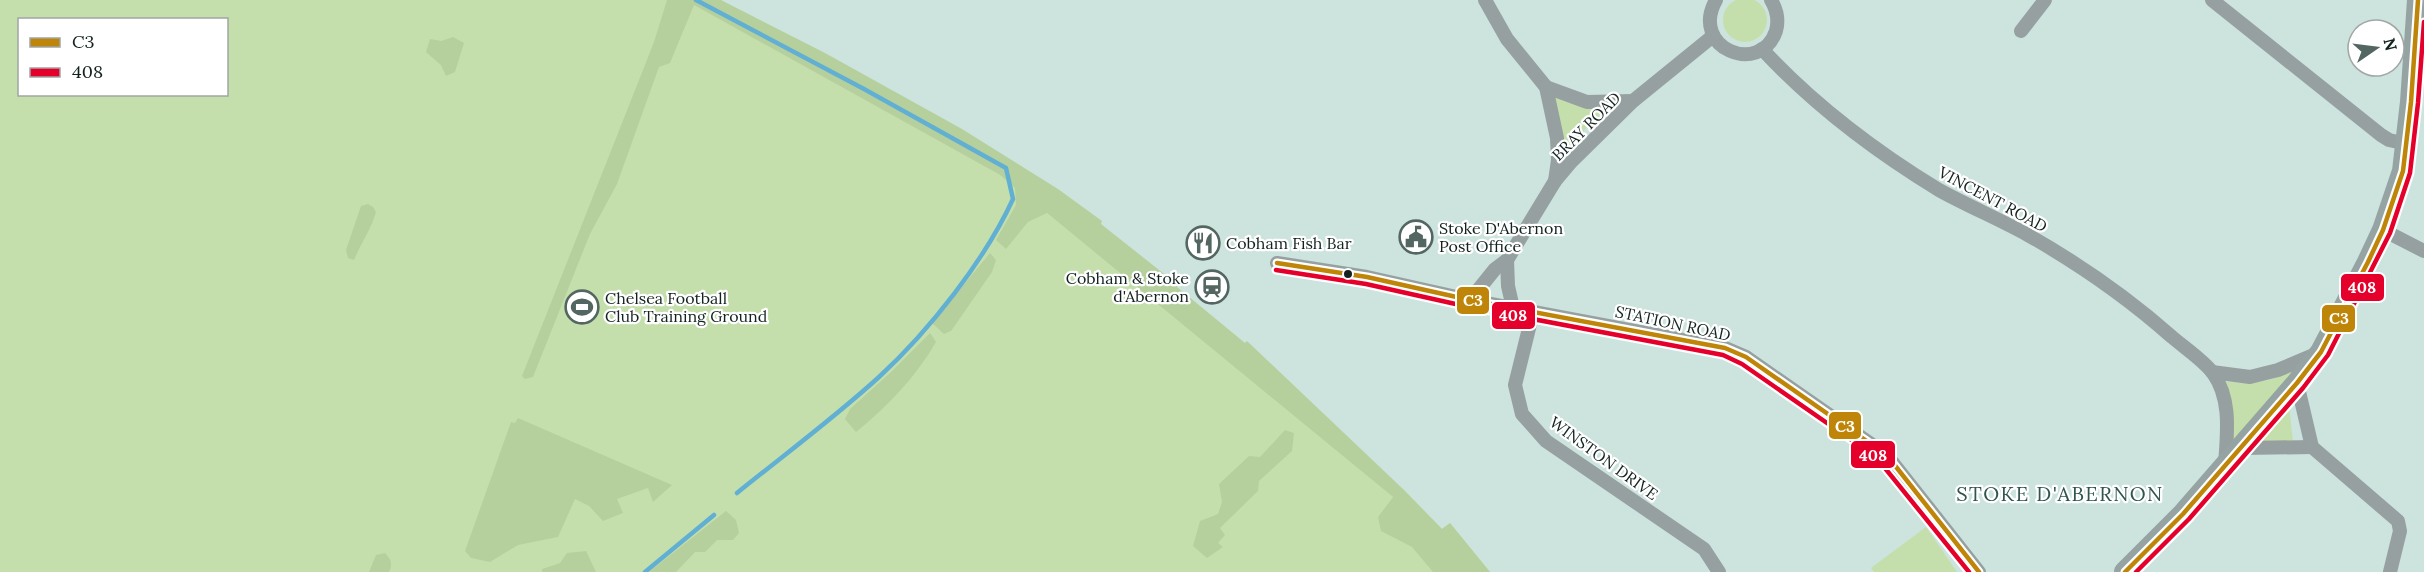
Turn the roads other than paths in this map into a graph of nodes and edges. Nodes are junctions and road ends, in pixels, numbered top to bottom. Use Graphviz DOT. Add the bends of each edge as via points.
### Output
graph roads {
  1 [pos="1485,0"];
  2 [pos="1716,0"];
  3 [pos="1771,0"];
  4 [pos="2045,0"];
  5 [pos="2212,0"];
  6 [pos="2418,0"];
  7 [pos="2021,31"];
  8 [pos="1713,36"];
  9 [pos="1762,49"];
  10 [pos="1545,87"];
  11 [pos="1633,101"];
  12 [pos="2417,109"];
  13 [pos="2407,144"];
  14 [pos="1555,181"];
  15 [pos="2384,230"];
  16 [pos="2424,251"];
  17 [pos="1508,260"];
  18 [pos="1277,263"];
  19 [pos="1470,300"];
  20 [pos="1512,308"];
  21 [pos="1533,312"];
  22 [pos="2320,352"];
  23 [pos="2212,372"];
  24 [pos="2297,383"];
  25 [pos="2312,447"];
  26 [pos="2243,448"];
  27 [pos="2225,467"];
  28 [pos="1719,572"];
  29 [pos="1979,572"];
  30 [pos="2125,572"];
  31 [pos="2390,572"];
  1 -- 10 [label="street" via="1506,39"];
  2 -- 8 [label="street" via="1710,17"];
  3 -- 9 [label="street" via="1777,26"];
  4 -- 7 [label="street"];
  5 -- 13 [label="street" via="2381,135"];
  6 -- 12 [label="main road"];
  8 -- 9 [label="street" via="1729,51 1740,54"];
  8 -- 11 [label="street, BRAY ROAD"];
  9 -- 23 [label="street, VINCENT ROAD" via="1819,104 1898,163 2068,260 2157,323"];
  10 -- 11 [label="street" via="1587,102"];
  10 -- 14 [label="street" via="1557,138"];
  11 -- 14 [label="street, BRAY ROAD"];
  12 -- 13 [label="main road"];
  13 -- 15 [label="main road" via="2403,171"];
  14 -- 17 [label="street, BRAY ROAD"];
  15 -- 16 [label="street"];
  15 -- 22 [label="main road"];
  17 -- 19 [label="street, BRAY ROAD" via="1495,269"];
  17 -- 20 [label="street"];
  18 -- 19 [label="street, STATION ROAD" via="1367,277"];
  19 -- 20 [label="street, STATION ROAD"];
  20 -- 21 [label="street, STATION ROAD"];
  21 -- 28 [label="street, WINSTON DRIVE" via="1515,385 1522,414 1546,441 1704,549"];
  21 -- 29 [label="street, STATION ROAD" via="1725,348 1746,357 1881,451"];
  22 -- 23 [label="street" via="2250,377"];
  22 -- 24 [label="main road"];
  23 -- 27 [label="street, VINCENT ROAD" via="2227,407"];
  24 -- 25 [label="street"];
  24 -- 26 [label="main road"];
  25 -- 26 [label="street"];
  25 -- 31 [label="street" via="2398,521 2400,531"];
  26 -- 27 [label="main road"];
  27 -- 30 [label="main road"];
}
